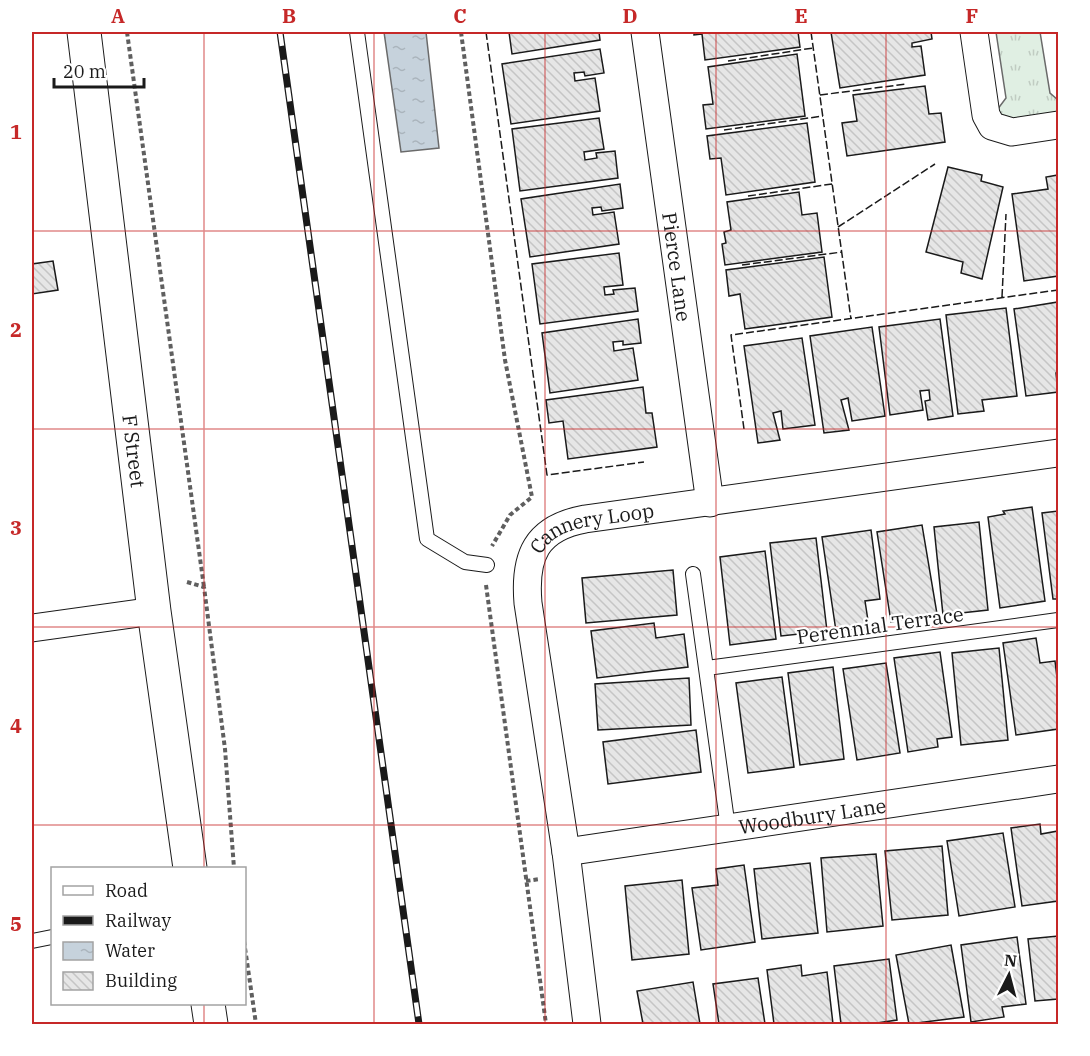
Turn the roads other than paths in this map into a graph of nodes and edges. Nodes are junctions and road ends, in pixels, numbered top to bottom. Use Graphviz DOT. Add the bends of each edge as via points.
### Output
graph roads {
  1 [pos="84,32"];
  2 [pos="357,32"];
  3 [pos="645,32"];
  4 [pos="974,32"];
  5 [pos="1059,125"];
  6 [pos="1059,453"];
  7 [pos="710,503"];
  8 [pos="487,565"];
  9 [pos="693,574"];
  10 [pos="154,611"];
  11 [pos="1059,620"];
  12 [pos="32,628"];
  13 [pos="707,668"];
  14 [pos="1059,779"];
  15 [pos="728,828"];
  16 [pos="566,852"];
  17 [pos="190,867"];
  18 [pos="51,937"];
  19 [pos="32,941"];
  20 [pos="208,1005"];
  21 [pos="211,1024"];
  22 [pos="587,1024"];
  1 -- 10 [label="street, F Street"];
  2 -- 8 [label="lane" via="427,540 465,562"];
  3 -- 7 [label="street, Pierce Lane"];
  4 -- 5 [label="street" via="986,115 992,126 1012,132"];
  6 -- 7 [label="street, Cannery Loop"];
  7 -- 16 [label="street, Cannery Loop" via="570,522 548,532 534,550 527,575 528,603"];
  9 -- 13 [label="lane"];
  10 -- 12 [label="street"];
  10 -- 17 [label="street, F Street"];
  11 -- 13 [label="lane, Perennial Terrace"];
  13 -- 15 [label="lane"];
  14 -- 15 [label="street, Woodbury Lane"];
  15 -- 16 [label="street, Woodbury Lane"];
  16 -- 22 [label="street, Cannery Loop"];
  18 -- 19 [label="lane"];
  20 -- 21 [label="street"];
}
